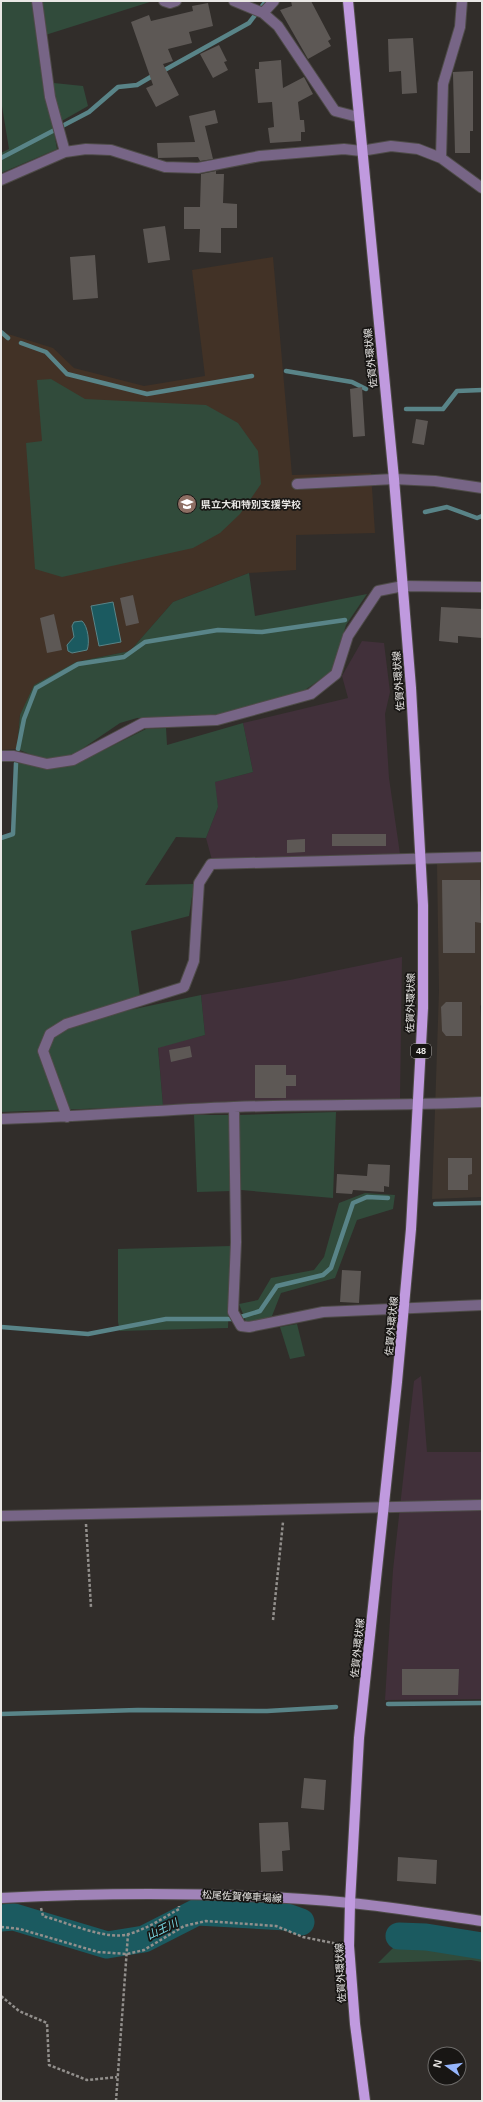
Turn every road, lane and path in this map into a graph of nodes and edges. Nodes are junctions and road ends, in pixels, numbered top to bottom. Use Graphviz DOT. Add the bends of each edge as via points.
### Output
graph roads {
  1 [pos="37,1"];
  2 [pos="164,1"];
  3 [pos="176,1"];
  4 [pos="234,1"];
  5 [pos="274,1"];
  6 [pos="348,1"];
  7 [pos="462,1"];
  8 [pos="263,13"];
  9 [pos="358,117"];
  10 [pos="361,151"];
  11 [pos="64,152"];
  12 [pos="441,158"];
  13 [pos="1,180"];
  14 [pos="482,188"];
  15 [pos="394,479"];
  16 [pos="297,484"];
  17 [pos="482,488"];
  18 [pos="403,586"];
  19 [pos="482,587"];
  20 [pos="1,756"];
  21 [pos="482,857"];
  22 [pos="420,858"];
  23 [pos="482,1102"];
  24 [pos="418,1105"];
  25 [pos="234,1107"];
  26 [pos="66,1117"];
  27 [pos="1,1119"];
  28 [pos="482,1305"];
  29 [pos="404,1309"];
  30 [pos="482,1505"];
  31 [pos="384,1507"];
  32 [pos="284,1510"];
  33 [pos="86,1514"];
  34 [pos="1,1516"];
  35 [pos="91,1607"];
  36 [pos="273,1620"];
  37 [pos="181,1894"];
  38 [pos="38,1896"];
  39 [pos="1,1898"];
  40 [pos="350,1903"];
  41 [pos="482,1921"];
  42 [pos="1,1927"];
  43 [pos="128,1934"];
  44 [pos="349,1946"];
  45 [pos="127,1954"];
  46 [pos="1,1996"];
  47 [pos="117,2077"];
  48 [pos="116,2101"];
  49 [pos="365,2101"];
  1 -- 11 [label="street" via="50,97"];
  2 -- 3 [label="street"];
  4 -- 8 [label="street"];
  5 -- 8 [label="street"];
  6 -- 9 [label="main road, 佐賀外環状線 / 48"];
  7 -- 12 [label="street" via="460,27 443,84"];
  8 -- 9 [label="street" via="278,26 335,111"];
  9 -- 10 [label="main road, 佐賀外環状線 / 48"];
  10 -- 11 [label="street" via="344,149 260,156 198,168 166,167 111,150 86,149"];
  10 -- 12 [label="street" via="391,146 418,149"];
  10 -- 15 [label="main road, 佐賀外環状線 / 48"];
  11 -- 13 [label="street"];
  12 -- 14 [label="street"];
  15 -- 16 [label="street"];
  15 -- 17 [label="street" via="435,481"];
  15 -- 18 [label="main road, 佐賀外環状線 / 48"];
  18 -- 19 [label="street"];
  18 -- 20 [label="street" via="378,591 348,636 336,674 311,694 217,720 143,723 73,760 47,764 14,756"];
  18 -- 22 [label="main road, 佐賀外環状線 / 48"];
  21 -- 22 [label="street"];
  22 -- 24 [label="main road, 佐賀外環状線 / 48" via="423,905 423,1008"];
  22 -- 26 [label="street" via="211,864 198,883 194,961 184,987 66,1024 50,1034 43,1051"];
  23 -- 24 [label="street"];
  24 -- 25 [label="street"];
  24 -- 29 [label="main road, 佐賀外環状線 / 48"];
  25 -- 26 [label="street"];
  25 -- 29 [label="street" via="236,1242 233,1312 241,1326 249,1327 323,1312"];
  26 -- 27 [label="street"];
  28 -- 29 [label="street"];
  29 -- 31 [label="main road, 佐賀外環状線 / 48"];
  30 -- 31 [label="street"];
  31 -- 32 [label="street"];
  31 -- 40 [label="main road, 佐賀外環状線 / 48" via="360,1738"];
  32 -- 33 [label="street"];
  32 -- 36 [label="path"];
  33 -- 34 [label="street"];
  33 -- 35 [label="path"];
  37 -- 38 [label="main road, 松尾佐賀停車場線"];
  37 -- 40 [label="main road, 松尾佐賀停車場線" via="223,1894"];
  37 -- 43 [label="path" via="179,1910"];
  38 -- 39 [label="main road, 松尾佐賀停車場線"];
  38 -- 43 [label="path" via="43,1916 111,1935"];
  40 -- 41 [label="main road, 松尾佐賀停車場線"];
  40 -- 44 [label="main road, 佐賀外環状線 / 48"];
  42 -- 45 [label="path" via="20,1929 98,1952"];
  43 -- 45 [label="path"];
  44 -- 45 [label="path" via="303,1936 276,1926 206,1921 184,1926 144,1950"];
  44 -- 49 [label="main road, 佐賀外環状線 / 48" via="355,2024"];
  45 -- 47 [label="path"];
  46 -- 47 [label="path" via="19,2011 47,2023 49,2065 87,2080"];
  47 -- 48 [label="path"];
}
